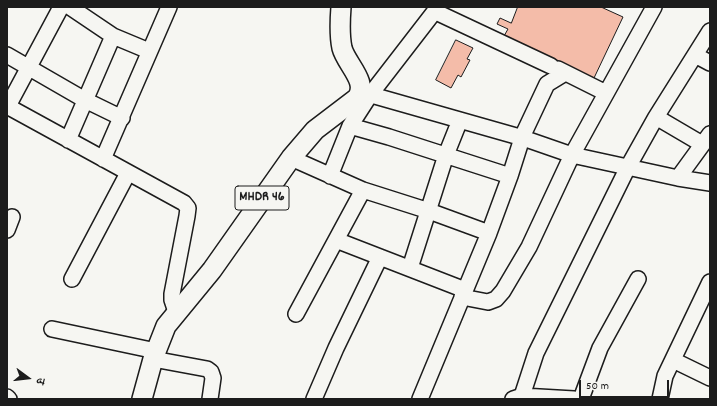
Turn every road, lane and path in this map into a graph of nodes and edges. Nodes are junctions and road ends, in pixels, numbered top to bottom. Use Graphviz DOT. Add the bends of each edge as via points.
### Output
graph roads {
  1 [pos="61,7"];
  2 [pos="70,7"];
  3 [pos="168,7"];
  4 [pos="341,7"];
  5 [pos="654,7"];
  6 [pos="437,9"];
  7 [pos="710,32"];
  8 [pos="113,36"];
  9 [pos="149,51"];
  10 [pos="7,55"];
  11 [pos="695,55"];
  12 [pos="710,64"];
  13 [pos="554,67"];
  14 [pos="29,68"];
  15 [pos="547,84"];
  16 [pos="606,93"];
  17 [pos="365,94"];
  18 [pos="85,100"];
  19 [pos="7,106"];
  20 [pos="656,117"];
  21 [pos="122,118"];
  22 [pos="460,120"];
  23 [pos="350,126"];
  24 [pos="523,136"];
  25 [pos="706,139"];
  26 [pos="68,140"];
  27 [pos="446,155"];
  28 [pos="572,155"];
  29 [pos="291,158"];
  30 [pos="103,159"];
  31 [pos="628,167"];
  32 [pos="128,173"];
  33 [pos="330,176"];
  34 [pos="510,176"];
  35 [pos="678,178"];
  36 [pos="710,183"];
  37 [pos="362,190"];
  38 [pos="429,211"];
  39 [pos="489,233"];
  40 [pos="336,240"];
  41 [pos="380,257"];
  42 [pos="410,268"];
  43 [pos="72,279"];
  44 [pos="638,279"];
  45 [pos="708,291"];
  46 [pos="464,293"];
  47 [pos="176,312"];
  48 [pos="296,314"];
  49 [pos="52,329"];
  50 [pos="154,355"];
  51 [pos="673,360"];
  52 [pos="710,378"];
  53 [pos="7,397"];
  54 [pos="517,398"];
  55 [pos="9,399"];
  56 [pos="142,399"];
  57 [pos="210,399"];
  58 [pos="314,399"];
  59 [pos="420,399"];
  60 [pos="574,399"];
  61 [pos="581,399"];
  62 [pos="660,399"];
  1 -- 14 [label="street"];
  2 -- 8 [label="street"];
  3 -- 9 [label="street"];
  4 -- 17 [label="main road" via="342,48"];
  5 -- 16 [label="street"];
  6 -- 13 [label="street"];
  6 -- 17 [label="street"];
  7 -- 11 [label="street"];
  8 -- 9 [label="street"];
  8 -- 18 [label="street"];
  9 -- 21 [label="street"];
  10 -- 14 [label="street"];
  11 -- 12 [label="street"];
  11 -- 20 [label="street"];
  13 -- 15 [label="street"];
  13 -- 15 [label="street"];
  13 -- 16 [label="street"];
  14 -- 18 [label="street"];
  14 -- 19 [label="street"];
  15 -- 24 [label="street"];
  16 -- 28 [label="street"];
  17 -- 22 [label="street"];
  17 -- 23 [label="street"];
  17 -- 29 [label="main road, MHDR 46" via="315,130"];
  18 -- 21 [label="street"];
  18 -- 26 [label="street"];
  19 -- 26 [label="street"];
  20 -- 25 [label="street"];
  20 -- 31 [label="street"];
  21 -- 30 [label="street"];
  22 -- 24 [label="street"];
  22 -- 27 [label="street"];
  23 -- 27 [label="street"];
  23 -- 33 [label="street"];
  24 -- 28 [label="street"];
  24 -- 34 [label="street"];
  25 -- 35 [label="street"];
  26 -- 30 [label="street"];
  27 -- 34 [label="street"];
  27 -- 38 [label="street"];
  28 -- 31 [label="street"];
  28 -- 46 [label="street" via="529,247 503,291 496,299 488,302"];
  29 -- 33 [label="street"];
  29 -- 47 [label="main road, MHDR 46" via="212,270"];
  30 -- 32 [label="street"];
  31 -- 35 [label="street"];
  31 -- 54 [label="street" via="536,353"];
  32 -- 43 [label="street"];
  32 -- 47 [label="street" via="178,198 188,208 172,287 172,300"];
  33 -- 37 [label="street"];
  34 -- 39 [label="street"];
  35 -- 36 [label="street"];
  37 -- 38 [label="street"];
  37 -- 40 [label="street"];
  38 -- 39 [label="street"];
  38 -- 42 [label="street"];
  39 -- 46 [label="street"];
  40 -- 41 [label="street"];
  40 -- 48 [label="street"];
  41 -- 42 [label="street"];
  41 -- 58 [label="street"];
  42 -- 46 [label="street"];
  44 -- 61 [label="street" via="600,348"];
  45 -- 51 [label="street"];
  46 -- 59 [label="street"];
  47 -- 50 [label="main road, MHDR 46" via="166,326"];
  49 -- 50 [label="street"];
  50 -- 56 [label="main road, MHDR 46"];
  50 -- 57 [label="street" via="212,372"];
  51 -- 52 [label="street"];
  51 -- 62 [label="street" via="665,376"];
  53 -- 55 [label="street"];
  54 -- 60 [label="street"];
}
